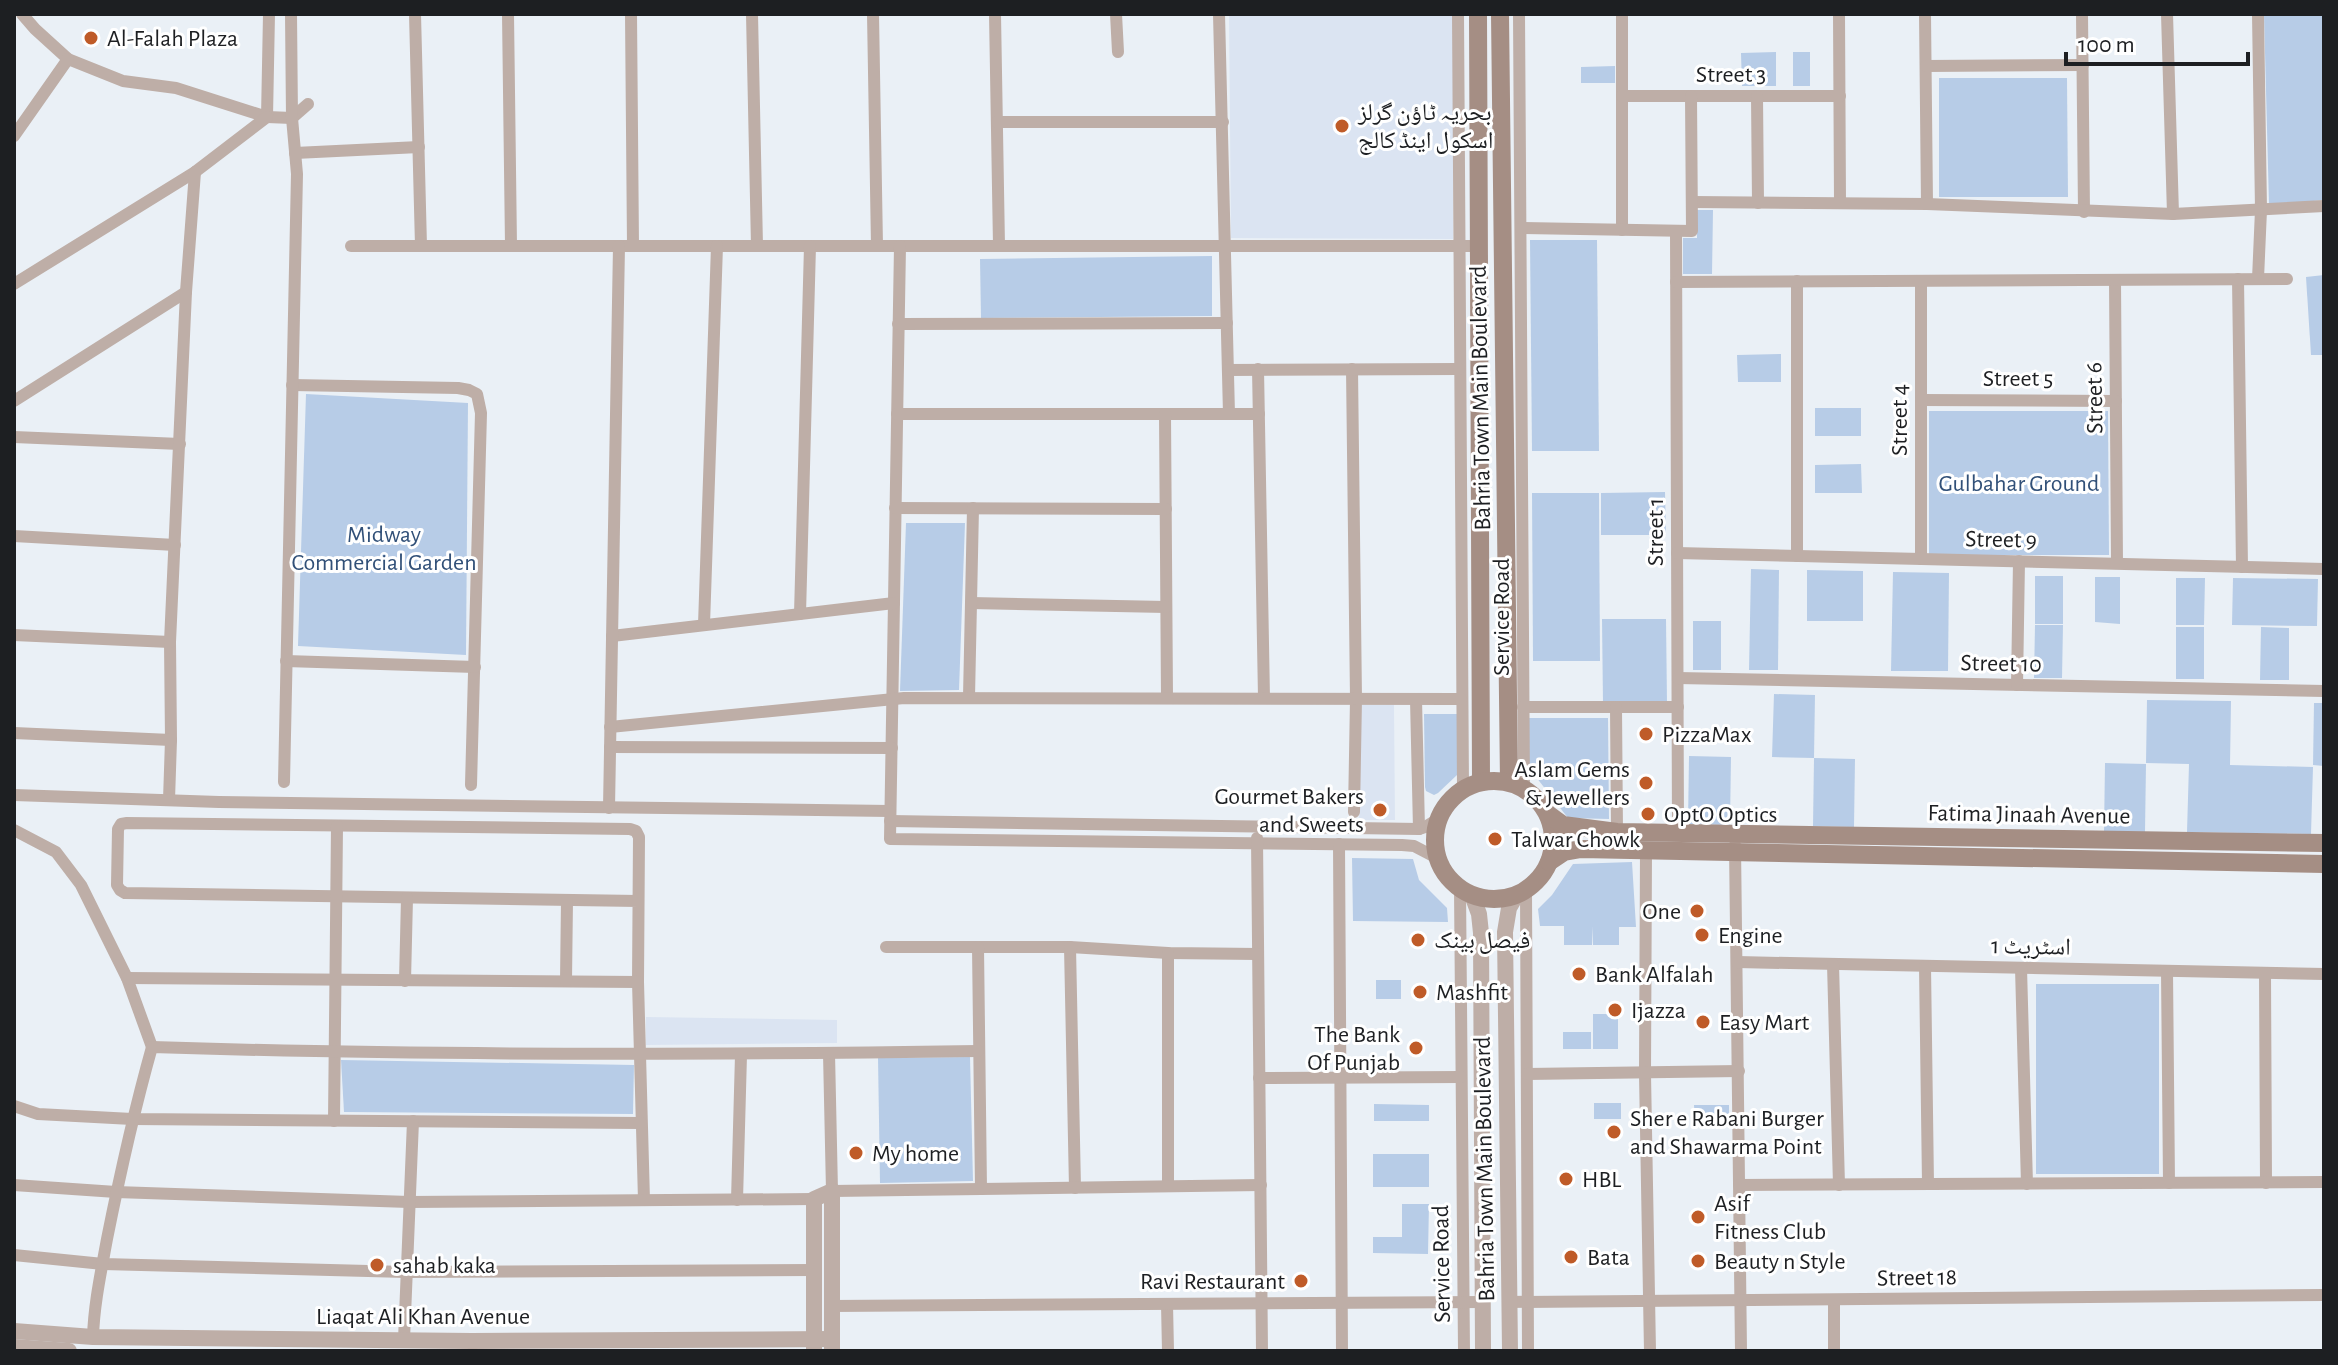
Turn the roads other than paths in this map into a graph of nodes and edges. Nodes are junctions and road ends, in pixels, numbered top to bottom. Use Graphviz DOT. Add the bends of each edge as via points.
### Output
graph roads {
  1 [pos="22,14"];
  2 [pos="269,14"];
  3 [pos="291,14"];
  4 [pos="415,14"];
  5 [pos="508,14"];
  6 [pos="631,14"];
  7 [pos="752,14"];
  8 [pos="873,14"];
  9 [pos="995,14"];
  10 [pos="1116,14"];
  11 [pos="1219,14"];
  12 [pos="1458,14"];
  13 [pos="1478,14"];
  14 [pos="1500,14"];
  15 [pos="1519,14"];
  16 [pos="1622,14"];
  17 [pos="1839,14"];
  18 [pos="1925,14"];
  19 [pos="2082,14"];
  20 [pos="2167,14"];
  21 [pos="2258,14"];
  22 [pos="1118,52"];
  23 [pos="68,59"];
  24 [pos="2083,65"];
  25 [pos="1926,66"];
  26 [pos="1622,96"];
  27 [pos="1691,96"];
  28 [pos="1757,96"];
  29 [pos="1840,96"];
  30 [pos="308,104"];
  31 [pos="267,117"];
  32 [pos="292,118"];
  33 [pos="997,122"];
  34 [pos="1223,122"];
  35 [pos="14,136"];
  36 [pos="419,147"];
  37 [pos="295,153"];
  38 [pos="195,172"];
  39 [pos="1693,202"];
  40 [pos="1758,203"];
  41 [pos="1840,203"];
  42 [pos="1927,204"];
  43 [pos="2324,206"];
  44 [pos="2261,210"];
  45 [pos="2084,212"];
  46 [pos="2173,214"];
  47 [pos="1622,230"];
  48 [pos="1676,231"];
  49 [pos="1522,233"];
  50 [pos="1502,238"];
  51 [pos="1226,244"];
  52 [pos="351,246"];
  53 [pos="421,246"];
  54 [pos="511,246"];
  55 [pos="626,246"];
  56 [pos="717,246"];
  57 [pos="757,246"];
  58 [pos="810,246"];
  59 [pos="877,246"];
  60 [pos="900,246"];
  61 [pos="999,246"];
  62 [pos="1458,246"];
  63 [pos="1479,246"];
  64 [pos="2238,279"];
  65 [pos="2258,279"];
  66 [pos="2287,279"];
  67 [pos="2115,280"];
  68 [pos="1797,281"];
  69 [pos="1921,281"];
  70 [pos="1676,282"];
  71 [pos="14,284"];
  72 [pos="186,292"];
  73 [pos="1227,323"];
  74 [pos="898,324"];
  75 [pos="1258,369"];
  76 [pos="1352,369"];
  77 [pos="1459,369"];
  78 [pos="1228,370"];
  79 [pos="292,385"];
  80 [pos="1921,400"];
  81 [pos="14,401"];
  82 [pos="2116,401"];
  83 [pos="897,414"];
  84 [pos="1165,414"];
  85 [pos="1229,414"];
  86 [pos="1259,414"];
  87 [pos="14,437"];
  88 [pos="180,444"];
  89 [pos="895,508"];
  90 [pos="973,508"];
  91 [pos="1166,509"];
  92 [pos="14,536"];
  93 [pos="175,545"];
  94 [pos="1677,553"];
  95 [pos="1797,556"];
  96 [pos="1921,559"];
  97 [pos="2019,561"];
  98 [pos="2117,563"];
  99 [pos="2242,567"];
  100 [pos="2324,569"];
  101 [pos="894,603"];
  102 [pos="971,603"];
  103 [pos="1166,607"];
  104 [pos="800,614"];
  105 [pos="704,625"];
  106 [pos="14,635"];
  107 [pos="612,636"];
  108 [pos="170,642"];
  109 [pos="286,661"];
  110 [pos="475,667"];
  111 [pos="1678,678"];
  112 [pos="2017,685"];
  113 [pos="2324,691"];
  114 [pos="969,697"];
  115 [pos="1167,697"];
  116 [pos="1264,698"];
  117 [pos="892,699"];
  118 [pos="1356,699"];
  119 [pos="1416,699"];
  120 [pos="1461,699"];
  121 [pos="1523,707"];
  122 [pos="1616,707"];
  123 [pos="1678,707"];
  124 [pos="610,727"];
  125 [pos="14,733"];
  126 [pos="171,740"];
  127 [pos="610,747"];
  128 [pos="892,748"];
  129 [pos="284,782"];
  130 [pos="471,785"];
  131 [pos="1472,785"];
  132 [pos="1516,785"];
  133 [pos="14,795"];
  134 [pos="169,800"];
  135 [pos="609,808"];
  136 [pos="1354,812"];
  137 [pos="1548,814"];
  138 [pos="890,816"];
  139 [pos="1438,819"];
  140 [pos="337,826"];
  141 [pos="1256,827"];
  142 [pos="1419,829"];
  143 [pos="14,830"];
  144 [pos="1617,832"];
  145 [pos="1678,833"];
  146 [pos="1734,842"];
  147 [pos="1257,843"];
  148 [pos="2324,843"];
  149 [pos="1339,844"];
  150 [pos="1646,850"];
  151 [pos="1437,858"];
  152 [pos="1549,862"];
  153 [pos="2324,864"];
  154 [pos="1466,892"];
  155 [pos="1522,892"];
  156 [pos="337,896"];
  157 [pos="407,898"];
  158 [pos="567,900"];
  159 [pos="638,901"];
  160 [pos="886,947"];
  161 [pos="978,947"];
  162 [pos="1070,947"];
  163 [pos="1168,953"];
  164 [pos="1258,954"];
  165 [pos="1737,962"];
  166 [pos="1833,964"];
  167 [pos="1925,966"];
  168 [pos="2021,968"];
  169 [pos="2167,971"];
  170 [pos="2265,973"];
  171 [pos="2324,974"];
  172 [pos="127,978"];
  173 [pos="336,981"];
  174 [pos="405,981"];
  175 [pos="566,981"];
  176 [pos="638,982"];
  177 [pos="152,1047"];
  178 [pos="978,1051"];
  179 [pos="335,1053"];
  180 [pos="829,1053"];
  181 [pos="641,1054"];
  182 [pos="741,1055"];
  183 [pos="1739,1071"];
  184 [pos="1527,1074"];
  185 [pos="1645,1074"];
  186 [pos="1341,1077"];
  187 [pos="1461,1077"];
  188 [pos="1259,1078"];
  189 [pos="14,1106"];
  190 [pos="132,1119"];
  191 [pos="334,1121"];
  192 [pos="413,1121"];
  193 [pos="641,1123"];
  194 [pos="2324,1182"];
  195 [pos="2169,1183"];
  196 [pos="2266,1183"];
  197 [pos="1928,1184"];
  198 [pos="2027,1184"];
  199 [pos="14,1185"];
  200 [pos="1261,1185"];
  201 [pos="1739,1185"];
  202 [pos="1839,1185"];
  203 [pos="1168,1186"];
  204 [pos="1075,1188"];
  205 [pos="981,1189"];
  206 [pos="832,1191"];
  207 [pos="116,1192"];
  208 [pos="814,1199"];
  209 [pos="644,1200"];
  210 [pos="737,1200"];
  211 [pos="409,1202"];
  212 [pos="14,1255"];
  213 [pos="103,1264"];
  214 [pos="813,1270"];
  215 [pos="406,1272"];
  216 [pos="2324,1295"];
  217 [pos="1740,1300"];
  218 [pos="1834,1300"];
  219 [pos="1649,1301"];
  220 [pos="1464,1302"];
  221 [pos="1483,1302"];
  222 [pos="1510,1302"];
  223 [pos="1528,1302"];
  224 [pos="1342,1303"];
  225 [pos="1167,1304"];
  226 [pos="1262,1304"];
  227 [pos="831,1306"];
  228 [pos="14,1331"];
  229 [pos="93,1337"];
  230 [pos="404,1340"];
  231 [pos="255,1345"];
  232 [pos="832,1345"];
  233 [pos="472,1346"];
  234 [pos="814,1346"];
  235 [pos="14,1347"];
  236 [pos="69,1351"];
  237 [pos="1168,1351"];
  238 [pos="1262,1351"];
  239 [pos="1342,1351"];
  240 [pos="1464,1351"];
  241 [pos="1483,1351"];
  242 [pos="1510,1351"];
  243 [pos="1528,1351"];
  244 [pos="1650,1351"];
  245 [pos="1741,1351"];
  246 [pos="1834,1351"];
  1 -- 23 [label="street"];
  2 -- 31 [label="street"];
  3 -- 32 [label="street"];
  4 -- 36 [label="street"];
  5 -- 54 [label="street"];
  6 -- 55 [label="street"];
  7 -- 57 [label="street"];
  8 -- 59 [label="street"];
  9 -- 33 [label="street"];
  10 -- 22 [label="street"];
  11 -- 34 [label="street"];
  12 -- 62 [label="street"];
  13 -- 63 [label="main road, Bahria Town Main Boulevard"];
  14 -- 50 [label="main road, Bahria Town Main Boulevard"];
  15 -- 49 [label="street, Service Road"];
  16 -- 26 [label="street"];
  17 -- 29 [label="street"];
  18 -- 25 [label="street"];
  19 -- 24 [label="street"];
  20 -- 46 [label="street"];
  21 -- 44 [label="street"];
  23 -- 31 [label="street" via="123,81 176,88"];
  23 -- 35 [label="street"];
  24 -- 25 [label="street"];
  24 -- 45 [label="street"];
  25 -- 42 [label="street"];
  26 -- 27 [label="street, Street 3"];
  26 -- 47 [label="street"];
  27 -- 28 [label="street, Street 3"];
  27 -- 39 [label="street"];
  28 -- 29 [label="street, Street 3"];
  28 -- 40 [label="street"];
  29 -- 41 [label="street"];
  30 -- 32 [label="street"];
  31 -- 32 [label="street"];
  31 -- 38 [label="street"];
  32 -- 37 [label="street"];
  33 -- 34 [label="street"];
  33 -- 61 [label="street"];
  34 -- 51 [label="street"];
  36 -- 37 [label="street"];
  36 -- 53 [label="street"];
  37 -- 79 [label="street"];
  38 -- 71 [label="street"];
  38 -- 72 [label="street"];
  39 -- 40 [label="street"];
  39 -- 48 [label="street" via="1692,231"];
  40 -- 41 [label="street"];
  41 -- 42 [label="street"];
  42 -- 45 [label="street"];
  43 -- 44 [label="street"];
  44 -- 46 [label="street"];
  44 -- 65 [label="street"];
  45 -- 46 [label="street"];
  47 -- 48 [label="street"];
  47 -- 49 [label="street"];
  48 -- 70 [label="street, Street 1"];
  49 -- 50 [label="street"];
  49 -- 121 [label="street, Service Road"];
  50 -- 132 [label="main road, Bahria Town Main Boulevard"];
  51 -- 61 [label="street"];
  51 -- 62 [label="street"];
  51 -- 73 [label="street"];
  52 -- 53 [label="street"];
  53 -- 54 [label="street"];
  54 -- 55 [label="street"];
  55 -- 56 [label="street"];
  55 -- 107 [label="street"];
  56 -- 57 [label="street"];
  56 -- 105 [label="street"];
  57 -- 58 [label="street"];
  58 -- 59 [label="street"];
  58 -- 104 [label="street"];
  59 -- 60 [label="street"];
  60 -- 61 [label="street"];
  60 -- 74 [label="street"];
  62 -- 63 [label="street"];
  62 -- 77 [label="street"];
  63 -- 131 [label="main road, Bahria Town Main Boulevard"];
  64 -- 65 [label="street"];
  64 -- 67 [label="street"];
  64 -- 99 [label="street"];
  65 -- 66 [label="street"];
  67 -- 69 [label="street"];
  67 -- 82 [label="street, Street 6"];
  68 -- 69 [label="street"];
  68 -- 70 [label="street"];
  68 -- 95 [label="street"];
  69 -- 80 [label="street, Street 4"];
  70 -- 94 [label="street, Street 1"];
  72 -- 81 [label="street"];
  72 -- 88 [label="street"];
  73 -- 74 [label="street"];
  73 -- 78 [label="street"];
  74 -- 83 [label="street"];
  75 -- 76 [label="street"];
  75 -- 78 [label="street"];
  75 -- 86 [label="street"];
  76 -- 77 [label="street"];
  76 -- 118 [label="street"];
  77 -- 120 [label="street"];
  78 -- 85 [label="street"];
  79 -- 109 [label="street"];
  79 -- 110 [label="street" via="458,388 477,394 481,413"];
  80 -- 82 [label="street, Street 5"];
  80 -- 96 [label="street, Street 4"];
  82 -- 98 [label="street, Street 6"];
  83 -- 84 [label="street"];
  83 -- 89 [label="street"];
  84 -- 85 [label="street"];
  84 -- 91 [label="street"];
  85 -- 86 [label="street"];
  86 -- 116 [label="street"];
  87 -- 88 [label="street"];
  88 -- 93 [label="street"];
  89 -- 90 [label="street"];
  89 -- 101 [label="street"];
  90 -- 91 [label="street"];
  90 -- 102 [label="street"];
  91 -- 103 [label="street"];
  92 -- 93 [label="street"];
  93 -- 108 [label="street"];
  94 -- 95 [label="street, Street 9"];
  94 -- 111 [label="street, Street 1"];
  95 -- 96 [label="street, Street 9"];
  96 -- 97 [label="street, Street 9"];
  97 -- 98 [label="street, Street 9"];
  97 -- 112 [label="street"];
  98 -- 99 [label="street, Street 9"];
  99 -- 100 [label="street, Street 9"];
  101 -- 104 [label="street"];
  101 -- 117 [label="street"];
  102 -- 103 [label="street"];
  102 -- 114 [label="street"];
  103 -- 115 [label="street"];
  104 -- 105 [label="street"];
  105 -- 107 [label="street"];
  106 -- 108 [label="street"];
  107 -- 124 [label="street"];
  108 -- 126 [label="street"];
  109 -- 110 [label="street"];
  109 -- 129 [label="street"];
  110 -- 130 [label="street"];
  111 -- 112 [label="street, Street 10"];
  111 -- 123 [label="street, Street 1"];
  112 -- 113 [label="street, Street 10"];
  114 -- 115 [label="street"];
  114 -- 117 [label="street"];
  115 -- 116 [label="street"];
  116 -- 118 [label="street"];
  117 -- 124 [label="street"];
  117 -- 128 [label="street"];
  118 -- 119 [label="street"];
  118 -- 136 [label="street"];
  119 -- 120 [label="street"];
  119 -- 142 [label="street"];
  120 -- 131 [label="street"];
  121 -- 122 [label="street"];
  121 -- 132 [label="street, Service Road"];
  122 -- 123 [label="street"];
  122 -- 144 [label="street"];
  123 -- 145 [label="street, Street 1"];
  124 -- 127 [label="street"];
  125 -- 126 [label="street"];
  126 -- 134 [label="street"];
  127 -- 128 [label="street"];
  127 -- 135 [label="street"];
  128 -- 138 [label="street"];
  131 -- 132 [label="main road"];
  131 -- 139 [label="main road" via="1444,807"];
  132 -- 137 [label="main road"];
  133 -- 134 [label="street"];
  134 -- 135 [label="street"];
  135 -- 138 [label="street"];
  137 -- 144 [label="main road, Fatima Jinaah Avenue" via="1563,825"];
  137 -- 152 [label="main road" via="1553,838"];
  138 -- 141 [label="street"];
  138 -- 147 [label="street" via="890,839"];
  139 -- 142 [label="street"];
  139 -- 151 [label="main road"];
  140 -- 156 [label="street"];
  140 -- 156 [label="street" via="121,824 117,885 125,893"];
  140 -- 159 [label="street" via="630,829 639,837"];
  141 -- 142 [label="street"];
  141 -- 147 [label="street"];
  143 -- 172 [label="street" via="56,852 81,885"];
  144 -- 145 [label="main road, Fatima Jinaah Avenue"];
  145 -- 146 [label="main road, Fatima Jinaah Avenue"];
  146 -- 148 [label="main road, Fatima Jinaah Avenue"];
  146 -- 150 [label="main road, Fatima Jinaah Avenue"];
  146 -- 153 [label="main road, Fatima Jinaah Avenue"];
  146 -- 165 [label="street"];
  147 -- 149 [label="street"];
  147 -- 164 [label="street"];
  149 -- 151 [label="street" via="1414,846"];
  149 -- 186 [label="street"];
  150 -- 152 [label="main road, Fatima Jinaah Avenue" via="1573,849"];
  150 -- 185 [label="street"];
  151 -- 154 [label="main road" via="1450,880"];
  152 -- 155 [label="main road"];
  154 -- 155 [label="main road" via="1495,899"];
  154 -- 187 [label="street, Service Road"];
  154 -- 221 [label="street, Bahria Town Main Boulevard" via="1479,914 1481,933"];
  155 -- 184 [label="street"];
  155 -- 222 [label="street, Bahria Town Main Boulevard" via="1509,908 1505,932"];
  156 -- 157 [label="street"];
  156 -- 173 [label="street"];
  157 -- 158 [label="street"];
  157 -- 174 [label="street"];
  158 -- 159 [label="street"];
  158 -- 175 [label="street"];
  159 -- 176 [label="street"];
  160 -- 161 [label="street"];
  161 -- 162 [label="street"];
  161 -- 178 [label="street"];
  162 -- 163 [label="street"];
  162 -- 204 [label="street"];
  163 -- 164 [label="street"];
  163 -- 203 [label="street"];
  164 -- 188 [label="street"];
  165 -- 166 [label="street, اسٹریٹ 1"];
  165 -- 183 [label="street"];
  166 -- 167 [label="street, اسٹریٹ 1"];
  166 -- 202 [label="street"];
  167 -- 168 [label="street, اسٹریٹ 1"];
  167 -- 197 [label="street"];
  168 -- 169 [label="street, اسٹریٹ 1"];
  168 -- 198 [label="street"];
  169 -- 170 [label="street, اسٹریٹ 1"];
  169 -- 195 [label="street"];
  170 -- 171 [label="street, اسٹریٹ 1"];
  170 -- 196 [label="street"];
  172 -- 173 [label="street"];
  172 -- 177 [label="street"];
  173 -- 174 [label="street"];
  173 -- 179 [label="street"];
  174 -- 175 [label="street"];
  175 -- 176 [label="street"];
  176 -- 181 [label="street"];
  177 -- 179 [label="street"];
  177 -- 190 [label="street"];
  178 -- 180 [label="street"];
  178 -- 205 [label="street"];
  179 -- 181 [label="street"];
  179 -- 191 [label="street"];
  180 -- 182 [label="street"];
  180 -- 206 [label="street"];
  181 -- 182 [label="street"];
  181 -- 193 [label="street"];
  182 -- 210 [label="street"];
  183 -- 185 [label="street"];
  183 -- 201 [label="street"];
  184 -- 185 [label="street"];
  184 -- 223 [label="street"];
  185 -- 219 [label="street"];
  186 -- 187 [label="street"];
  186 -- 188 [label="street"];
  186 -- 224 [label="street"];
  187 -- 220 [label="street, Service Road"];
  188 -- 200 [label="street"];
  189 -- 190 [label="street" via="38,1114"];
  190 -- 191 [label="street"];
  190 -- 207 [label="street"];
  191 -- 192 [label="street"];
  192 -- 193 [label="street"];
  192 -- 211 [label="street"];
  193 -- 209 [label="street"];
  194 -- 196 [label="street"];
  195 -- 196 [label="street"];
  195 -- 198 [label="street"];
  197 -- 198 [label="street"];
  197 -- 202 [label="street"];
  199 -- 207 [label="street"];
  200 -- 203 [label="street"];
  200 -- 226 [label="street"];
  201 -- 202 [label="street"];
  201 -- 217 [label="street"];
  203 -- 204 [label="street"];
  204 -- 205 [label="street"];
  205 -- 206 [label="street"];
  206 -- 208 [label="street"];
  206 -- 227 [label="street"];
  207 -- 211 [label="street"];
  207 -- 213 [label="street"];
  208 -- 210 [label="street"];
  208 -- 214 [label="street"];
  209 -- 210 [label="street"];
  209 -- 211 [label="street"];
  211 -- 215 [label="street"];
  212 -- 213 [label="street"];
  213 -- 215 [label="street"];
  213 -- 229 [label="street"];
  214 -- 215 [label="street"];
  214 -- 234 [label="street"];
  215 -- 230 [label="street"];
  216 -- 218 [label="street, Street 18"];
  217 -- 218 [label="street, Street 18"];
  217 -- 219 [label="street, Street 18"];
  217 -- 245 [label="street"];
  218 -- 246 [label="street"];
  219 -- 223 [label="street, Street 18"];
  219 -- 244 [label="street"];
  220 -- 221 [label="street"];
  220 -- 224 [label="street"];
  220 -- 240 [label="street, Service Road"];
  221 -- 241 [label="street, Bahria Town Main Boulevard"];
  222 -- 223 [label="street, Street 18"];
  222 -- 242 [label="street, Bahria Town Main Boulevard"];
  223 -- 243 [label="street"];
  224 -- 226 [label="street"];
  224 -- 239 [label="street"];
  225 -- 226 [label="street"];
  225 -- 227 [label="street"];
  225 -- 237 [label="street"];
  226 -- 238 [label="street"];
  227 -- 232 [label="street"];
  228 -- 229 [label="street, Liaqat Ali Khan Avenue"];
  229 -- 231 [label="street, Liaqat Ali Khan Avenue"];
  230 -- 231 [label="street, Liaqat Ali Khan Avenue"];
  230 -- 233 [label="street, Liaqat Ali Khan Avenue"];
  232 -- 234 [label="street, Liaqat Ali Khan Avenue"];
  233 -- 234 [label="street, Liaqat Ali Khan Avenue"];
  235 -- 236 [label="street"];
}
